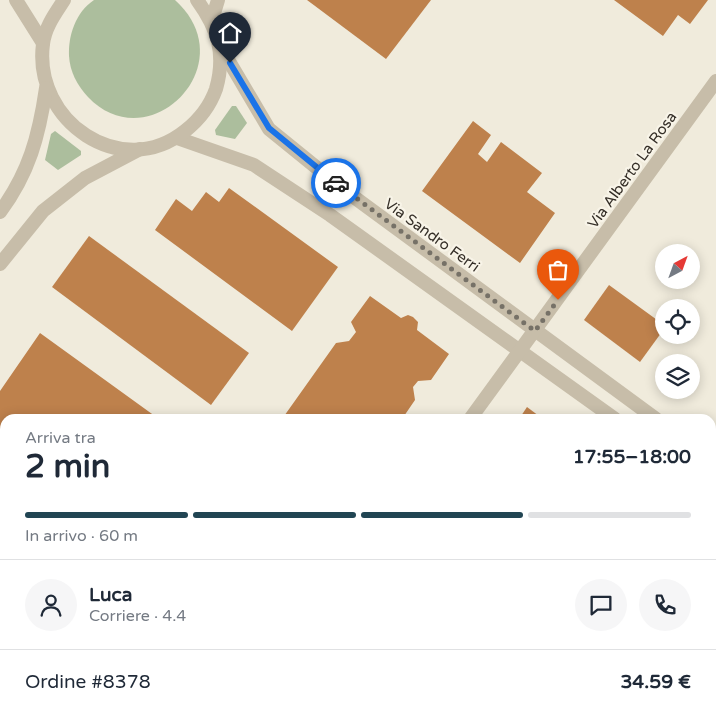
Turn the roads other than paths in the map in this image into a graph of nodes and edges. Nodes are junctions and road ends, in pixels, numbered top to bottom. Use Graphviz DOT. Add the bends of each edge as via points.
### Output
graph roads {
  1 [pos="16,0"];
  2 [pos="64,0"];
  3 [pos="197,0"];
  4 [pos="218,0"];
  5 [pos="212,20"];
  6 [pos="43,42"];
  7 [pos="220,46"];
  8 [pos="716,81"];
  9 [pos="46,88"];
  10 [pos="177,138"];
  11 [pos="140,149"];
  12 [pos="0,212"];
  13 [pos="0,264"];
  14 [pos="535,331"];
  15 [pos="520,349"];
  16 [pos="474,414"];
  17 [pos="608,414"];
  18 [pos="649,414"];
  1 -- 6 [label="street"];
  2 -- 6 [label="street" via="51,19"];
  3 -- 5 [label="street"];
  4 -- 5 [label="street"];
  5 -- 7 [label="street"];
  6 -- 9 [label="street" via="42,66"];
  7 -- 10 [label="street" via="220,73 212,99 198,121"];
  7 -- 14 [label="street, Via Sandro Ferri" via="269,128 343,189"];
  8 -- 14 [label="street, Via Alberto La Rosa"];
  9 -- 11 [label="street" via="61,115 83,135 110,147"];
  9 -- 12 [label="street" via="41,126 32,157 16,190"];
  10 -- 11 [label="street"];
  10 -- 15 [label="street" via="254,165"];
  11 -- 13 [label="street" via="85,178 43,211"];
  14 -- 15 [label="street, Via Alberto La Rosa"];
  14 -- 18 [label="street, Via Sandro Ferri"];
  15 -- 16 [label="street, Via Alberto La Rosa"];
  15 -- 17 [label="street"];
}
